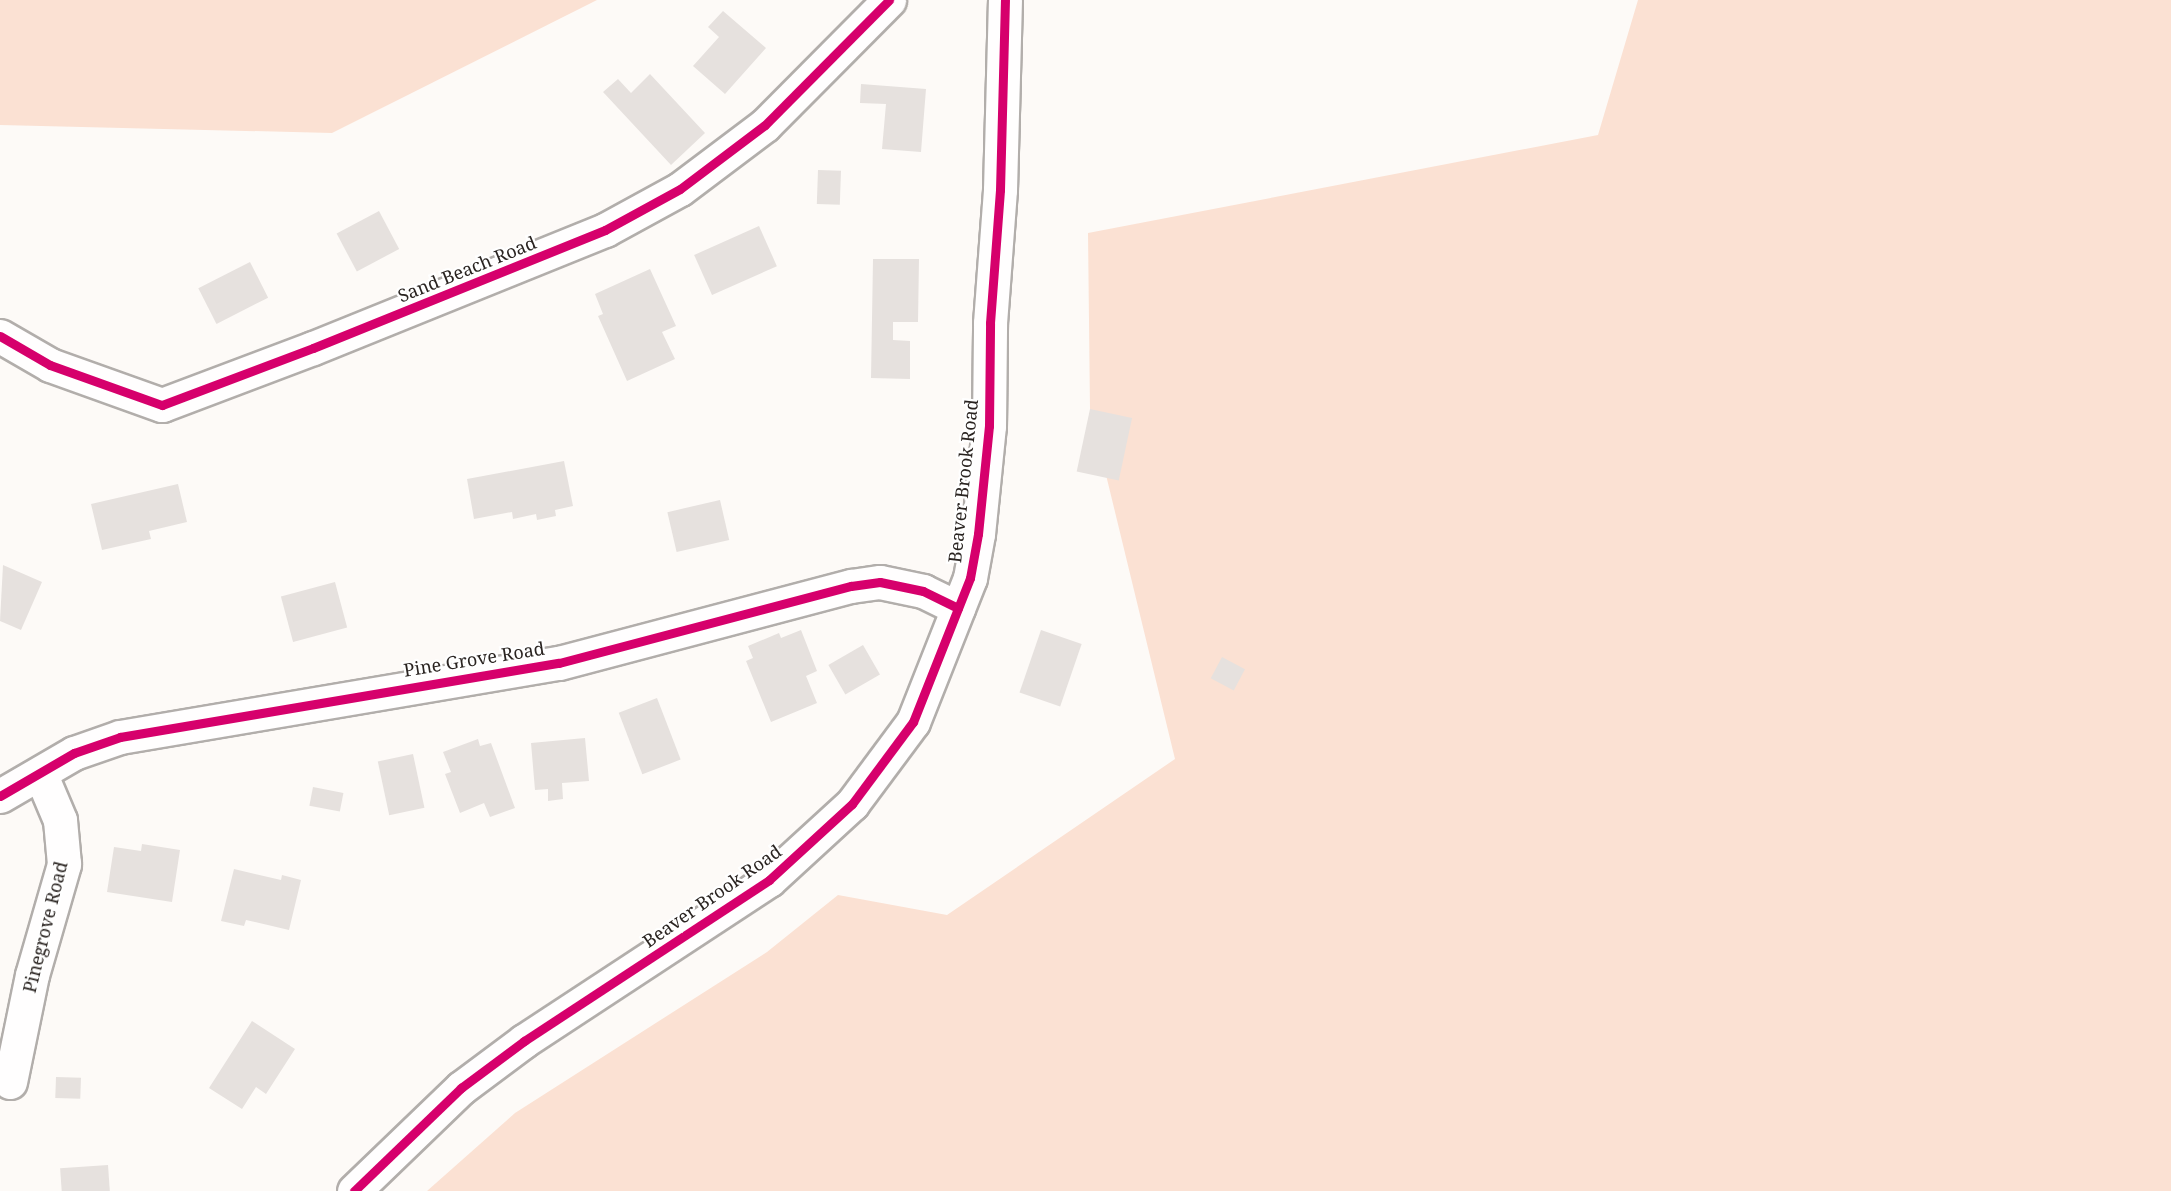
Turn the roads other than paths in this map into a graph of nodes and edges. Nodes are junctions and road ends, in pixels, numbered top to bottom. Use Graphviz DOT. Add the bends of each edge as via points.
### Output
graph roads {
  1 [pos="890,0"];
  2 [pos="1005,0"];
  3 [pos="0,336"];
  4 [pos="958,608"];
  5 [pos="41,775"];
  6 [pos="0,796"];
  7 [pos="10,1083"];
  8 [pos="354,1191"];
  1 -- 3 [label="street, Sand Beach Road" via="765,125 680,189 594,234 313,348 162,405 50,365"];
  2 -- 4 [label="street, Beaver Brook Road" via="989,426 978,534 970,578"];
  4 -- 5 [label="street, Pine Grove Road" via="912,588 880,582 851,586 559,663 120,737 74,753"];
  4 -- 8 [label="street, Beaver Brook Road" via="913,722 885,765 852,804 769,880 524,1041 461,1088"];
  5 -- 6 [label="street, Pine Grove Road"];
  5 -- 7 [label="street, Pinegrove Road" via="60,820 64,864 32,975"];
}
